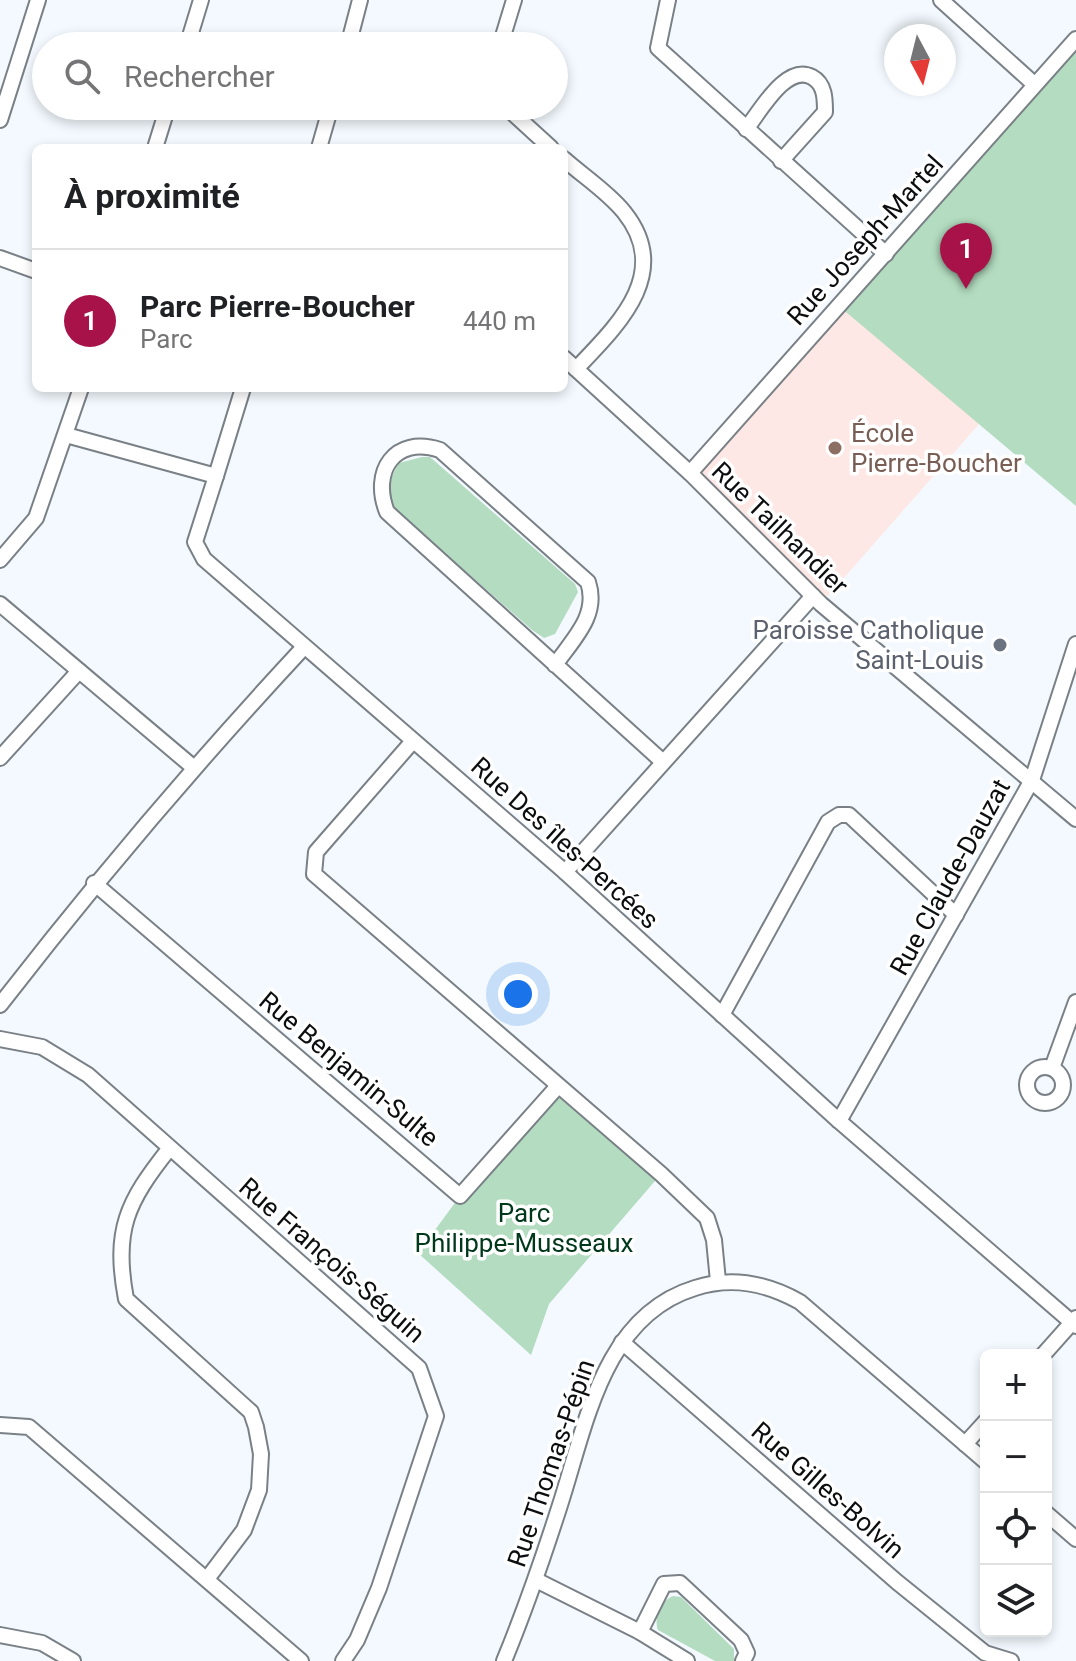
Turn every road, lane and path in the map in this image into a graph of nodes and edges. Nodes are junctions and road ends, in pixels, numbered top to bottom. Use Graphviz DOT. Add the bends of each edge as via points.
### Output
graph roads {
  1 [pos="38,0"];
  2 [pos="201,0"];
  3 [pos="360,0"];
  4 [pos="514,0"];
  5 [pos="668,0"];
  6 [pos="941,0"];
  7 [pos="191,32"];
  8 [pos="352,32"];
  9 [pos="504,32"];
  10 [pos="1076,39"];
  11 [pos="1034,84"];
  12 [pos="0,120"];
  13 [pos="164,120"];
  14 [pos="327,120"];
  15 [pos="520,120"];
  16 [pos="746,129"];
  17 [pos="321,142"];
  18 [pos="156,144"];
  19 [pos="547,144"];
  20 [pos="781,161"];
  21 [pos="568,163"];
  22 [pos="886,254"];
  23 [pos="0,258"];
  24 [pos="32,270"];
  25 [pos="568,362"];
  26 [pos="576,369"];
  27 [pos="80,392"];
  28 [pos="242,392"];
  29 [pos="66,435"];
  30 [pos="690,473"];
  31 [pos="216,476"];
  32 [pos="0,560"];
  33 [pos="813,596"];
  34 [pos="0,604"];
  35 [pos="1076,644"];
  36 [pos="304,647"];
  37 [pos="555,665"];
  38 [pos="1073,667"];
  39 [pos="79,671"];
  40 [pos="413,741"];
  41 [pos="0,758"];
  42 [pos="663,762"];
  43 [pos="193,767"];
  44 [pos="1032,780"];
  45 [pos="1076,819"];
  46 [pos="565,872"];
  47 [pos="94,883"];
  48 [pos="956,915"];
  49 [pos="1076,1002"];
  50 [pos="0,1005"];
  51 [pos="722,1015"];
  52 [pos="0,1039"];
  53 [pos="1052,1068"];
  54 [pos="558,1086"];
  55 [pos="839,1121"];
  56 [pos="169,1149"];
  57 [pos="718,1281"];
  58 [pos="1075,1322"];
  59 [pos="622,1342"];
  60 [pos="1049,1349"];
  61 [pos="0,1425"];
  62 [pos="980,1428"];
  63 [pos="965,1444"];
  64 [pos="980,1457"];
  65 [pos="1052,1518"];
  66 [pos="1076,1539"];
  67 [pos="207,1579"];
  68 [pos="536,1580"];
  69 [pos="640,1632"];
  70 [pos="0,1635"];
  71 [pos="680,1659"];
  72 [pos="73,1661"];
  73 [pos="301,1661"];
  74 [pos="343,1661"];
  75 [pos="504,1661"];
  76 [pos="743,1661"];
  77 [pos="1011,1661"];
  1 -- 12 [label="street"];
  2 -- 7 [label="street"];
  3 -- 8 [label="street"];
  4 -- 9 [label="street"];
  5 -- 16 [label="street" via="658,48"];
  6 -- 11 [label="street"];
  10 -- 11 [label="street, Rue Joseph-Martel"];
  11 -- 22 [label="street, Rue Joseph-Martel"];
  13 -- 18 [label="street"];
  14 -- 17 [label="street"];
  15 -- 19 [label="street"];
  16 -- 20 [label="street"];
  16 -- 20 [label="street" via="792,76 816,78 825,93 825,112"];
  20 -- 22 [label="street"];
  21 -- 26 [label="street" via="622,210 637,231 643,253 637,296"];
  22 -- 30 [label="street, Rue Joseph-Martel"];
  23 -- 24 [label="street"];
  25 -- 26 [label="street, Rue Tailhandier"];
  26 -- 30 [label="street, Rue Tailhandier"];
  27 -- 29 [label="street"];
  28 -- 31 [label="street"];
  29 -- 31 [label="street"];
  29 -- 32 [label="street" via="36,518"];
  30 -- 33 [label="street, Rue Tailhandier"];
  31 -- 36 [label="street, Rue Des îles-Percées" via="195,542 204,559"];
  33 -- 42 [label="street"];
  33 -- 44 [label="street, Rue Tailhandier"];
  34 -- 39 [label="street"];
  35 -- 38 [label="street, Rue Claude-Dauzat"];
  36 -- 40 [label="street, Rue Des îles-Percées"];
  36 -- 43 [label="street"];
  37 -- 37 [label="street" via="592,612 588,582 440,450 410,447 394,456 380,478 387,512"];
  37 -- 42 [label="street"];
  38 -- 44 [label="street, Rue Claude-Dauzat"];
  39 -- 41 [label="street"];
  39 -- 43 [label="street"];
  40 -- 46 [label="street, Rue Des îles-Percées"];
  40 -- 54 [label="street" via="316,852 314,874"];
  42 -- 46 [label="street"];
  43 -- 47 [label="street"];
  44 -- 45 [label="street, Rue Tailhandier"];
  44 -- 48 [label="street, Rue Claude-Dauzat"];
  46 -- 51 [label="street, Rue Des îles-Percées"];
  47 -- 50 [label="street"];
  47 -- 54 [label="street, Rue Benjamin-Sulte" via="460,1196"];
  48 -- 51 [label="street" via="849,815 839,815 828,822"];
  48 -- 55 [label="street, Rue Claude-Dauzat"];
  49 -- 53 [label="street"];
  51 -- 55 [label="street, Rue Des îles-Percées"];
  52 -- 56 [label="street, Rue François-Séguin" via="42,1047 88,1075"];
  54 -- 57 [label="street" via="707,1218"];
  55 -- 58 [label="street, Rue Des îles-Percées"];
  56 -- 67 [label="street" via="141,1184 126,1219 121,1239 126,1299 251,1412 261,1454 259,1490 244,1530"];
  56 -- 74 [label="street, Rue François-Séguin" via="419,1368 436,1416 379,1588"];
  57 -- 59 [label="street, Rue Thomas-Pépin" via="669,1296 635,1322"];
  57 -- 63 [label="street, Rue Thomas-Pépin" via="771,1286 800,1302"];
  58 -- 60 [label="street"];
  59 -- 68 [label="street, Rue Thomas-Pépin" via="598,1388"];
  59 -- 77 [label="street, Rue Gilles-Bolvin" via="897,1582 985,1653"];
  61 -- 67 [label="street" via="29,1427"];
  62 -- 63 [label="street"];
  63 -- 64 [label="street, Rue Thomas-Pépin"];
  65 -- 66 [label="street"];
  67 -- 73 [label="street"];
  68 -- 69 [label="street"];
  68 -- 75 [label="street, Rue Thomas-Pépin"];
  69 -- 71 [label="street"];
  69 -- 76 [label="street" via="664,1584 680,1583 746,1646"];
  70 -- 72 [label="street" via="42,1643"];
}
